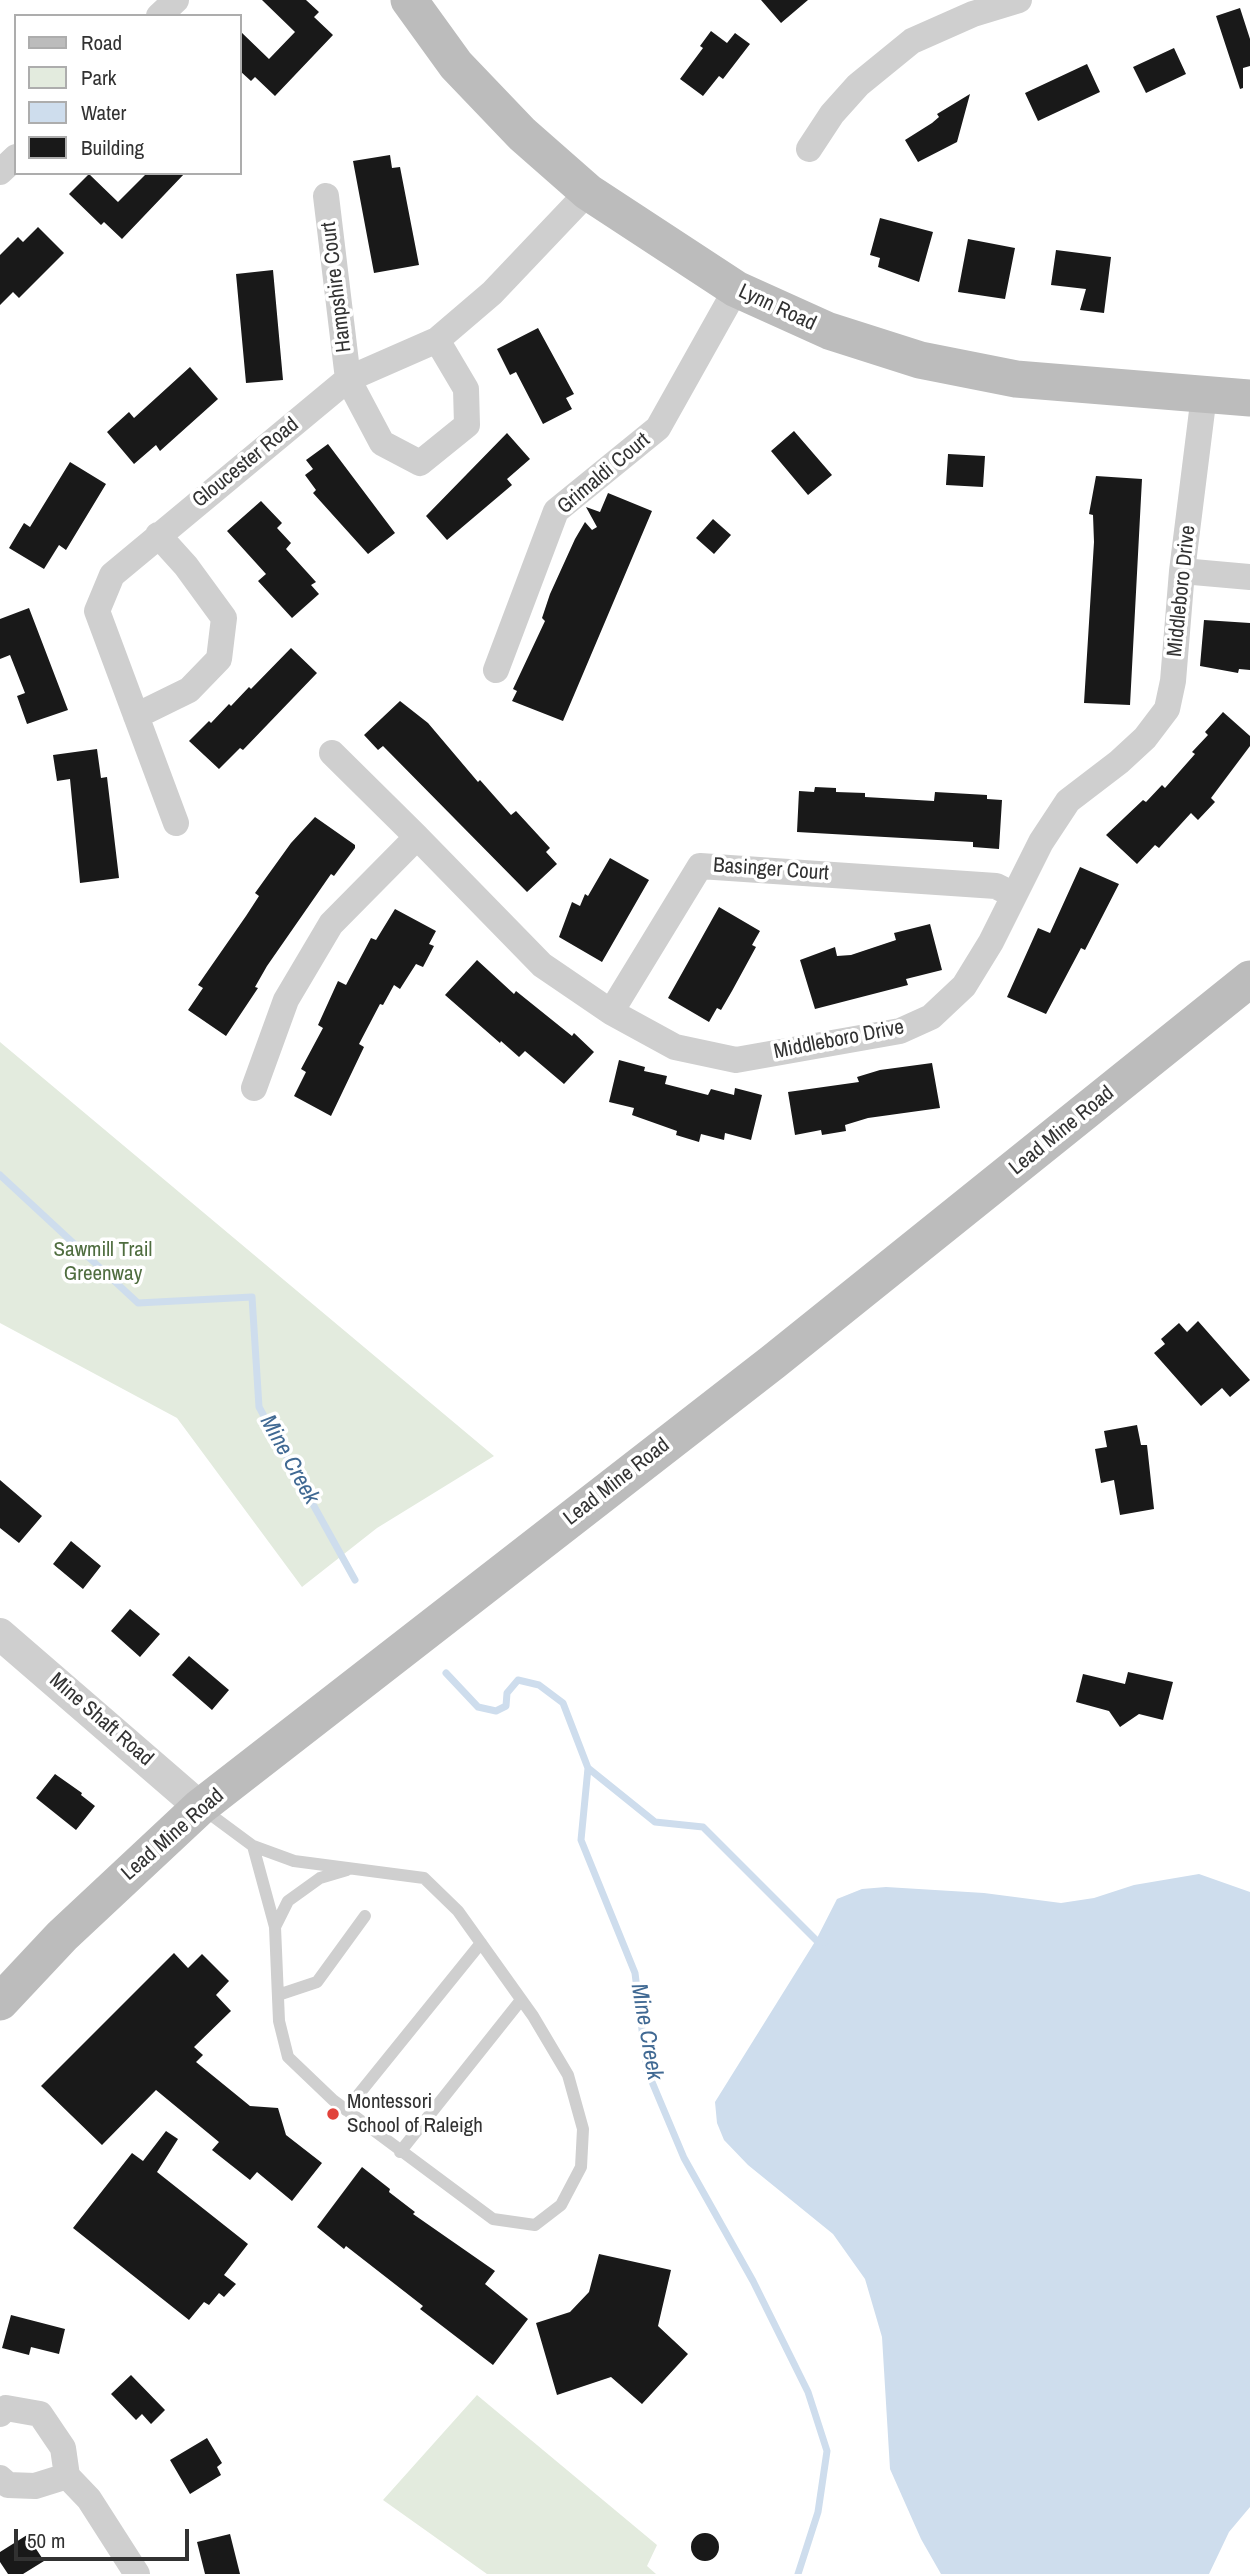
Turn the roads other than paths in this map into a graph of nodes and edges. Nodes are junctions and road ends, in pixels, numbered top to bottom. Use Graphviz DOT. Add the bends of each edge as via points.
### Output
graph roads {
  1 [pos="176,0"];
  2 [pos="409,0"];
  3 [pos="1019,0"];
  4 [pos="161,14"];
  5 [pos="808,149"];
  6 [pos="14,159"];
  7 [pos="0,172"];
  8 [pos="588,192"];
  9 [pos="326,196"];
  10 [pos="736,289"];
  11 [pos="438,340"];
  12 [pos="348,379"];
  13 [pos="1204,395"];
  14 [pos="1250,398"];
  15 [pos="158,535"];
  16 [pos="1182,571"];
  17 [pos="1250,577"];
  18 [pos="496,670"];
  19 [pos="136,716"];
  20 [pos="331,753"];
  21 [pos="176,823"];
  22 [pos="417,837"];
  23 [pos="1012,894"];
  24 [pos="1250,979"];
  25 [pos="611,1013"];
  26 [pos="254,1088"];
  27 [pos="0,1634"];
  28 [pos="200,1807"];
  29 [pos="253,1846"];
  30 [pos="354,1868"];
  31 [pos="365,1916"];
  32 [pos="275,1927"];
  33 [pos="481,1943"];
  34 [pos="278,1995"];
  35 [pos="521,2000"];
  36 [pos="0,2002"];
  37 [pos="346,2110"];
  38 [pos="400,2151"];
  39 [pos="0,2414"];
  40 [pos="67,2476"];
  41 [pos="0,2478"];
  42 [pos="137,2574"];
  1 -- 4 [label="street"];
  2 -- 8 [label="main road, Lynn Road" via="456,65 522,134"];
  3 -- 5 [label="street" via="912,41 858,85"];
  6 -- 7 [label="street"];
  8 -- 10 [label="main road, Lynn Road"];
  8 -- 11 [label="street, Gloucester Road" via="492,293"];
  9 -- 12 [label="street, Hampshire Court"];
  10 -- 13 [label="main road, Lynn Road" via="829,331 920,360 1016,379"];
  10 -- 18 [label="street, Grimaldi Court" via="658,428 556,511"];
  11 -- 12 [label="street, Gloucester Road"];
  11 -- 12 [label="street" via="466,389 467,425 420,463 382,443"];
  12 -- 15 [label="street, Gloucester Road"];
  13 -- 14 [label="main road, Lynn Road"];
  13 -- 16 [label="street, Middleboro Drive"];
  15 -- 19 [label="street, Gloucester Road" via="112,575 97,611"];
  15 -- 19 [label="street" via="224,618 219,659 189,690"];
  16 -- 17 [label="street"];
  16 -- 23 [label="street, Middleboro Drive" via="1167,709 1145,738 1068,801"];
  19 -- 21 [label="street, Gloucester Road"];
  20 -- 22 [label="street, Middleboro Drive"];
  22 -- 25 [label="street, Middleboro Drive" via="542,965"];
  22 -- 26 [label="street" via="331,924 286,1000"];
  23 -- 25 [label="street, Middleboro Drive" via="991,942 964,986 931,1017 900,1031 736,1060 675,1047"];
  23 -- 25 [label="street, Basinger Court" via="996,886 700,866"];
  24 -- 28 [label="main road, Lead Mine Road" via="773,1362"];
  27 -- 28 [label="street, Mine Shaft Road"];
  28 -- 29 [label="lane"];
  28 -- 36 [label="main road, Lead Mine Road"];
  29 -- 30 [label="lane" via="294,1861"];
  29 -- 32 [label="lane"];
  30 -- 32 [label="lane" via="320,1878 288,1901"];
  30 -- 33 [label="lane" via="424,1878 458,1911"];
  31 -- 34 [label="lane" via="317,1982"];
  32 -- 34 [label="lane"];
  33 -- 35 [label="lane"];
  33 -- 37 [label="lane"];
  34 -- 37 [label="lane" via="288,2057"];
  35 -- 38 [label="lane"];
  35 -- 38 [label="lane" via="568,2075 583,2129 580,2167 561,2204 535,2225 493,2219"];
  37 -- 38 [label="lane"];
  39 -- 40 [label="street" via="6,2408 40,2414 62,2448"];
  40 -- 41 [label="street" via="35,2486 8,2484"];
  40 -- 42 [label="street" via="89,2499"];
}
